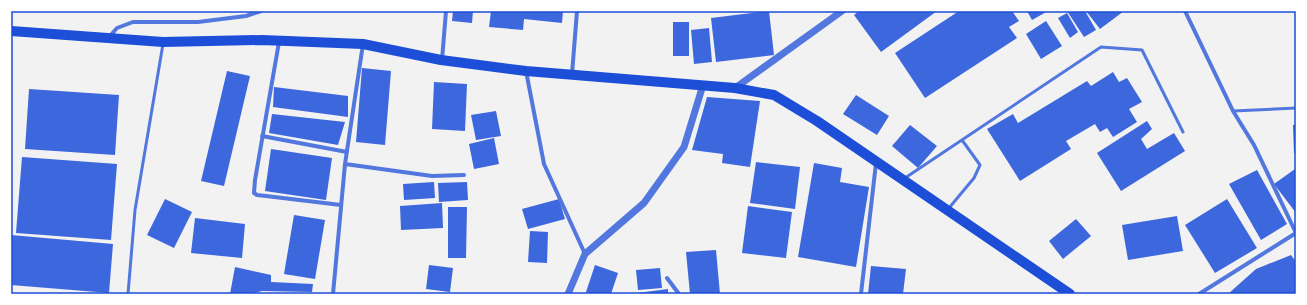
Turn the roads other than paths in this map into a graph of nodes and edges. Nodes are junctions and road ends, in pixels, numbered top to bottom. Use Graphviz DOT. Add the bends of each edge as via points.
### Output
graph roads {
  1 [pos="261,11"];
  2 [pos="446,11"];
  3 [pos="577,11"];
  4 [pos="842,11"];
  5 [pos="1184,11"];
  6 [pos="11,31"];
  7 [pos="108,38"];
  8 [pos="280,41"];
  9 [pos="163,42"];
  10 [pos="363,44"];
  11 [pos="442,60"];
  12 [pos="526,71"];
  13 [pos="572,74"];
  14 [pos="703,85"];
  15 [pos="735,88"];
  16 [pos="1296,108"];
  17 [pos="1233,111"];
  18 [pos="1183,132"];
  19 [pos="262,136"];
  20 [pos="962,140"];
  21 [pos="347,152"];
  22 [pos="876,162"];
  23 [pos="345,164"];
  24 [pos="464,175"];
  25 [pos="902,180"];
  26 [pos="341,206"];
  27 [pos="946,210"];
  28 [pos="1296,233"];
  29 [pos="585,254"];
  30 [pos="667,278"];
  31 [pos="128,294"];
  32 [pos="333,294"];
  33 [pos="568,294"];
  34 [pos="679,294"];
  35 [pos="861,294"];
  36 [pos="1070,294"];
  37 [pos="1199,294"];
  1 -- 7 [label="street" via="246,16 198,22 133,22 118,28"];
  2 -- 11 [label="street"];
  3 -- 13 [label="street"];
  4 -- 15 [label="street"];
  5 -- 17 [label="street"];
  6 -- 7 [label="main road"];
  7 -- 9 [label="main road"];
  8 -- 9 [label="main road"];
  8 -- 10 [label="main road"];
  8 -- 19 [label="street"];
  9 -- 31 [label="lane" via="136,210"];
  10 -- 11 [label="main road"];
  10 -- 21 [label="street"];
  11 -- 12 [label="main road"];
  12 -- 13 [label="main road"];
  12 -- 29 [label="street" via="544,164"];
  13 -- 14 [label="main road"];
  14 -- 15 [label="main road"];
  14 -- 29 [label="street" via="684,147 644,203"];
  15 -- 22 [label="main road" via="774,95"];
  16 -- 17 [label="lane"];
  17 -- 28 [label="street" via="1254,146"];
  18 -- 20 [label="lane" via="1142,50 1101,48"];
  19 -- 21 [label="street"];
  19 -- 26 [label="street" via="253,189 257,195"];
  20 -- 25 [label="lane"];
  20 -- 27 [label="lane" via="980,165 974,178"];
  21 -- 23 [label="street"];
  22 -- 25 [label="main road"];
  22 -- 35 [label="street"];
  23 -- 24 [label="street" via="432,176"];
  23 -- 26 [label="street"];
  25 -- 27 [label="main road"];
  26 -- 32 [label="street"];
  27 -- 36 [label="main road"];
  28 -- 37 [label="street"];
  29 -- 33 [label="street"];
  30 -- 34 [label="street"];
}
